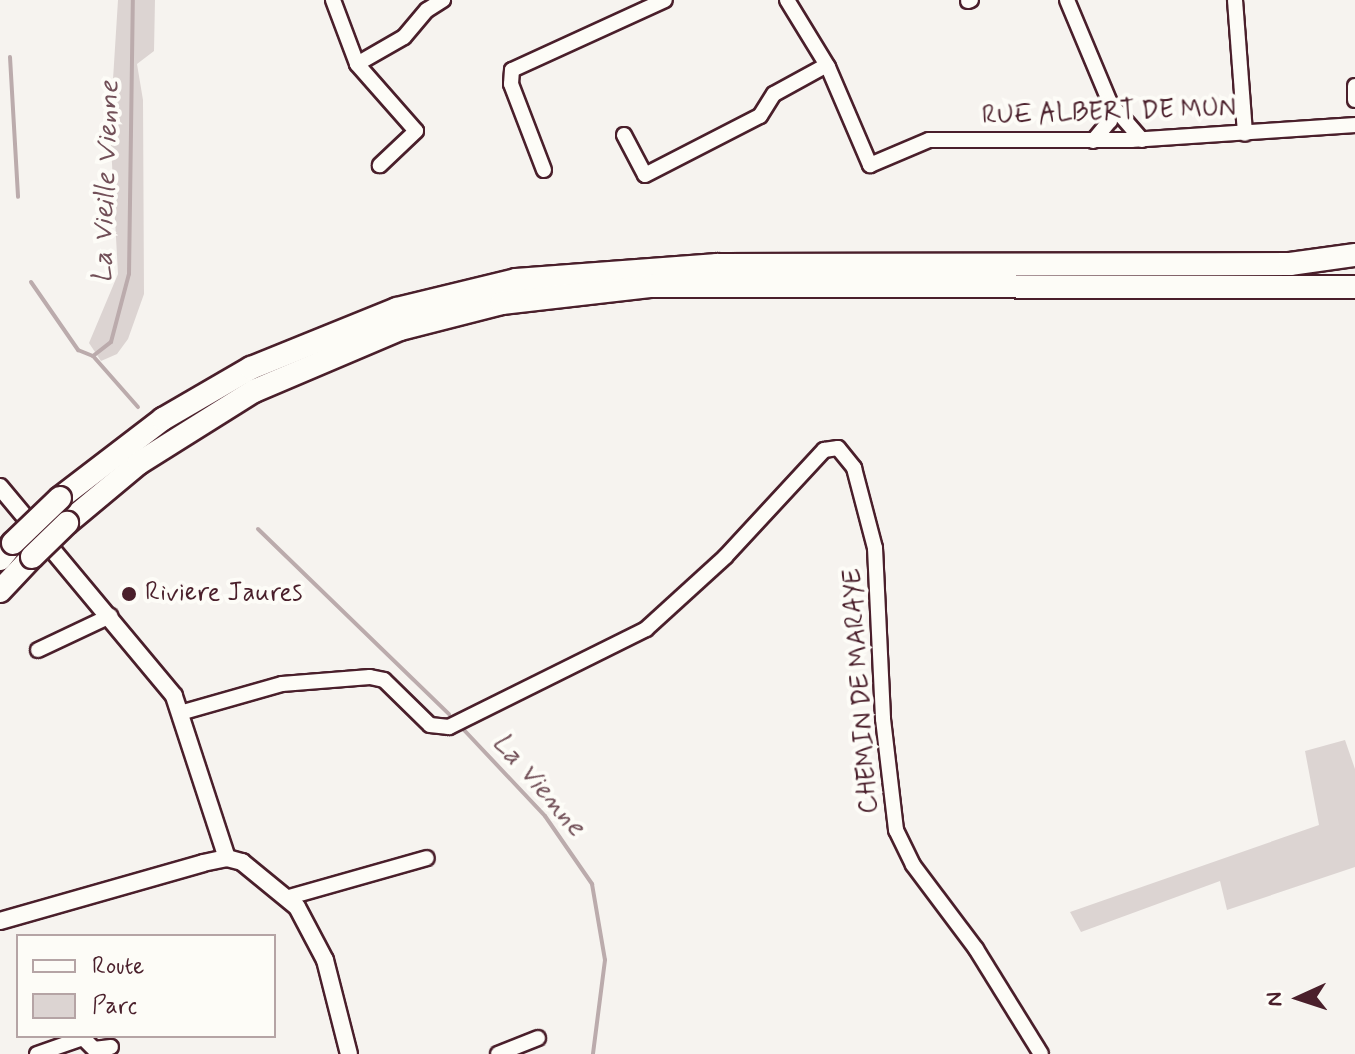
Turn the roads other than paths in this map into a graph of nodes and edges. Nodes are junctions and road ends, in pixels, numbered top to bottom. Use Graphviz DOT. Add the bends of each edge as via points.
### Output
graph roads {
  1 [pos="333,0"];
  2 [pos="665,0"];
  3 [pos="787,0"];
  4 [pos="1067,0"];
  5 [pos="1235,0"];
  6 [pos="436,2"];
  7 [pos="357,64"];
  8 [pos="827,65"];
  9 [pos="1355,86"];
  10 [pos="1355,100"];
  11 [pos="1110,103"];
  12 [pos="1355,125"];
  13 [pos="1245,134"];
  14 [pos="624,135"];
  15 [pos="1142,140"];
  16 [pos="1093,141"];
  17 [pos="380,165"];
  18 [pos="544,170"];
  19 [pos="1355,255"];
  20 [pos="1355,275"];
  21 [pos="1262,284"];
  22 [pos="1355,287"];
  23 [pos="0,487"];
  24 [pos="7,551"];
  25 [pos="0,591"];
  26 [pos="110,616"];
  27 [pos="38,650"];
  28 [pos="180,713"];
  29 [pos="227,858"];
  30 [pos="427,858"];
  31 [pos="289,897"];
  32 [pos="0,921"];
  33 [pos="538,1038"];
  34 [pos="111,1047"];
  35 [pos="37,1054"];
  36 [pos="349,1054"];
  37 [pos="498,1054"];
  38 [pos="1041,1054"];
  1 -- 7 [label="street"];
  2 -- 18 [label="street" via="512,70 511,84"];
  3 -- 8 [label="street"];
  4 -- 11 [label="street"];
  5 -- 13 [label="street"];
  6 -- 7 [label="street" via="404,37"];
  7 -- 17 [label="street" via="416,131"];
  8 -- 14 [label="street" via="774,94 760,116 645,175"];
  8 -- 16 [label="street, RUE ALBERT DE MUN" via="870,165 929,140"];
  9 -- 10 [label="street"];
  11 -- 15 [label="street"];
  11 -- 16 [label="street" via="1110,121"];
  12 -- 13 [label="street, RUE ALBERT DE MUN"];
  13 -- 15 [label="street, RUE ALBERT DE MUN"];
  15 -- 16 [label="street, RUE ALBERT DE MUN"];
  19 -- 24 [label="highway, bridge" via="1290,264 717,265 516,280 397,309 251,368 163,419 60,498"];
  20 -- 21 [label="highway"];
  21 -- 22 [label="highway"];
  21 -- 25 [label="highway, bridge" via="652,286 502,303 400,329 254,391 139,463 67,523"];
  23 -- 26 [label="street"];
  26 -- 27 [label="street"];
  26 -- 28 [label="street" via="160,675"];
  28 -- 29 [label="street"];
  28 -- 38 [label="street, CHEMIN DE MARAYE" via="282,684 370,677 384,680 430,725 449,727 646,629 725,557 824,450 838,448 854,468 870,514 877,558 883,719 896,830 913,865 976,949"];
  29 -- 31 [label="street" via="242,862"];
  29 -- 32 [label="street"];
  30 -- 31 [label="street"];
  31 -- 36 [label="street" via="325,960"];
  33 -- 37 [label="street"];
  34 -- 35 [label="street" via="94,1049 83,1038"];
}
